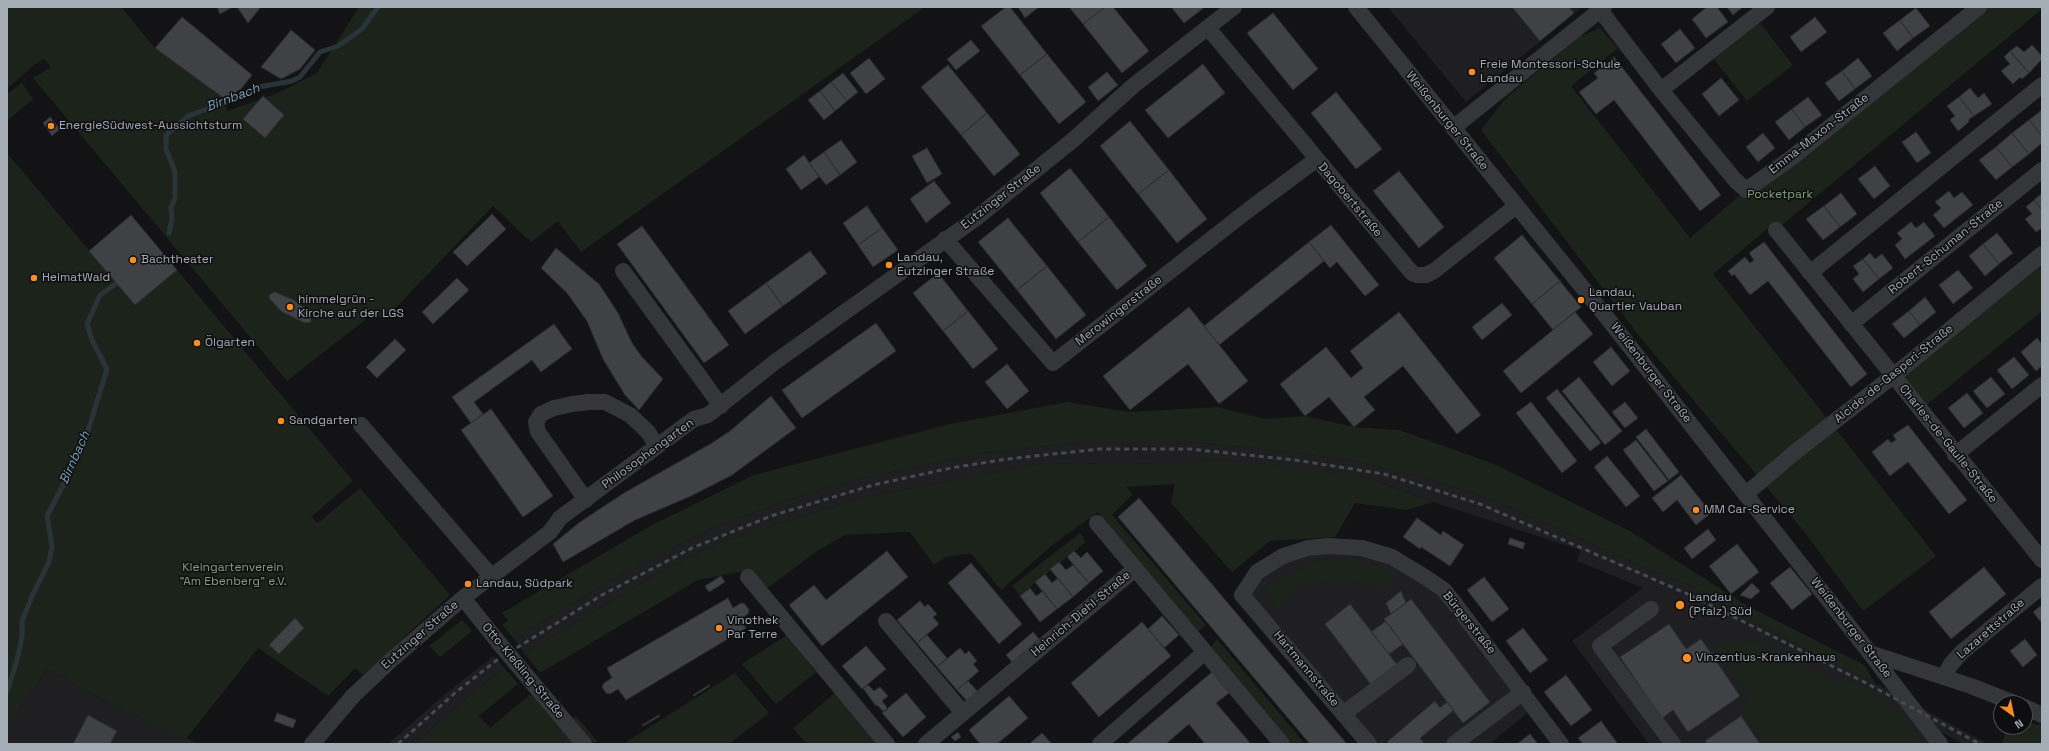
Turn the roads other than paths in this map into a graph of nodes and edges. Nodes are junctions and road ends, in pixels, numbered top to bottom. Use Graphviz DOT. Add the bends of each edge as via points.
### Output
graph roads {
  1 [pos="1234,7"];
  2 [pos="1356,7"];
  3 [pos="1767,7"];
  4 [pos="1979,7"];
  5 [pos="1602,9"];
  6 [pos="1208,28"];
  7 [pos="2042,85"];
  8 [pos="1661,90"];
  9 [pos="1453,128"];
  10 [pos="1317,159"];
  11 [pos="2042,170"];
  12 [pos="1516,206"];
  13 [pos="1776,230"];
  14 [pos="945,239"];
  15 [pos="2042,254"];
  16 [pos="623,271"];
  17 [pos="1810,273"];
  18 [pos="1851,324"];
  19 [pos="760,375"];
  20 [pos="1892,376"];
  21 [pos="2042,385"];
  22 [pos="721,406"];
  23 [pos="361,425"];
  24 [pos="657,446"];
  25 [pos="1956,454"];
  26 [pos="1746,494"];
  27 [pos="586,500"];
  28 [pos="1097,523"];
  29 [pos="541,539"];
  30 [pos="2042,560"];
  31 [pos="1136,569"];
  32 [pos="491,576"];
  33 [pos="748,577"];
  34 [pos="2042,586"];
  35 [pos="1242,595"];
  36 [pos="463,598"];
  37 [pos="1651,609"];
  38 [pos="886,621"];
  39 [pos="1205,652"];
  40 [pos="1870,653"];
  41 [pos="1408,665"];
  42 [pos="1944,677"];
  43 [pos="1523,692"];
  44 [pos="1993,695"];
  45 [pos="963,713"];
  46 [pos="1343,714"];
  47 [pos="312,744"];
  48 [pos="584,744"];
  49 [pos="887,744"];
  50 [pos="926,744"];
  51 [pos="1100,744"];
  52 [pos="1282,744"];
  53 [pos="1369,744"];
  54 [pos="1454,744"];
  55 [pos="1561,744"];
  56 [pos="1673,744"];
  57 [pos="1940,744"];
  1 -- 6 [label="street, Eutzinger Straße"];
  2 -- 9 [label="street, Weißenburger Straße"];
  3 -- 8 [label="street"];
  4 -- 8 [label="street, Emma-Maxon-Straße" via="1790,159 1746,190"];
  5 -- 8 [label="street, Emma-Maxon-Straße"];
  5 -- 9 [label="street"];
  6 -- 10 [label="street, Dagobertstraße"];
  6 -- 14 [label="street, Eutzinger Straße" via="1133,86 1073,140 975,219"];
  7 -- 17 [label="street"];
  9 -- 12 [label="street, Weißenburger Straße"];
  10 -- 12 [label="street, Dagobertstraße" via="1408,269 1417,275 1426,275 1434,271"];
  10 -- 14 [label="street, Merowingerstraße" via="1053,363"];
  11 -- 18 [label="street, Robert-Schuman-Straße"];
  12 -- 26 [label="street, Weißenburger Straße"];
  13 -- 17 [label="street, Charles-de-Gaulle-Straße"];
  14 -- 19 [label="street, Eutzinger Straße" via="774,362"];
  15 -- 20 [label="street, Alcide-de-Gasperi-Straße"];
  16 -- 22 [label="street"];
  17 -- 18 [label="street, Charles-de-Gaulle-Straße"];
  18 -- 20 [label="street, Charles-de-Gaulle-Straße"];
  19 -- 22 [label="street, Philosophengarten"];
  20 -- 25 [label="street, Charles-de-Gaulle-Straße"];
  20 -- 26 [label="street, Alcide-de-Gasperi-Straße"];
  21 -- 25 [label="street"];
  22 -- 24 [label="street, Philosophengarten" via="708,415 694,419"];
  23 -- 32 [label="street"];
  24 -- 27 [label="street, Philosophengarten"];
  24 -- 27 [label="street" via="648,432 630,415 605,402 572,404 541,414 536,422 538,432"];
  25 -- 30 [label="street, Charles-de-Gaulle-Straße"];
  26 -- 40 [label="street, Weißenburger Straße"];
  27 -- 29 [label="street, Philosophengarten" via="560,518"];
  28 -- 31 [label="street"];
  29 -- 32 [label="street, Eutzinger Straße"];
  31 -- 39 [label="street, Heinrich-Diehl-Straße"];
  31 -- 45 [label="street, Heinrich-Diehl-Straße"];
  32 -- 36 [label="street, Eutzinger Straße"];
  33 -- 49 [label="street"];
  34 -- 42 [label="street, Lazarettstraße" via="1962,652"];
  35 -- 43 [label="street, Bürgerstraße" via="1257,572 1296,551 1346,546 1376,552 1407,564 1444,590"];
  35 -- 46 [label="street, Hartmannstraße"];
  36 -- 47 [label="street, Eutzinger Straße" via="370,679"];
  36 -- 48 [label="street, Otto-Kießling-Straße, bridge"];
  37 -- 56 [label="street" via="1600,646"];
  38 -- 45 [label="street"];
  39 -- 51 [label="street"];
  39 -- 52 [label="street, Heinrich-Diehl-Straße"];
  40 -- 42 [label="street"];
  40 -- 57 [label="street, Weißenburger Straße"];
  41 -- 46 [label="street"];
  42 -- 44 [label="street"];
  43 -- 54 [label="street"];
  43 -- 55 [label="street, Bürgerstraße"];
  45 -- 50 [label="street, Heinrich-Diehl-Straße"];
  46 -- 53 [label="street, Hartmannstraße"];
}
